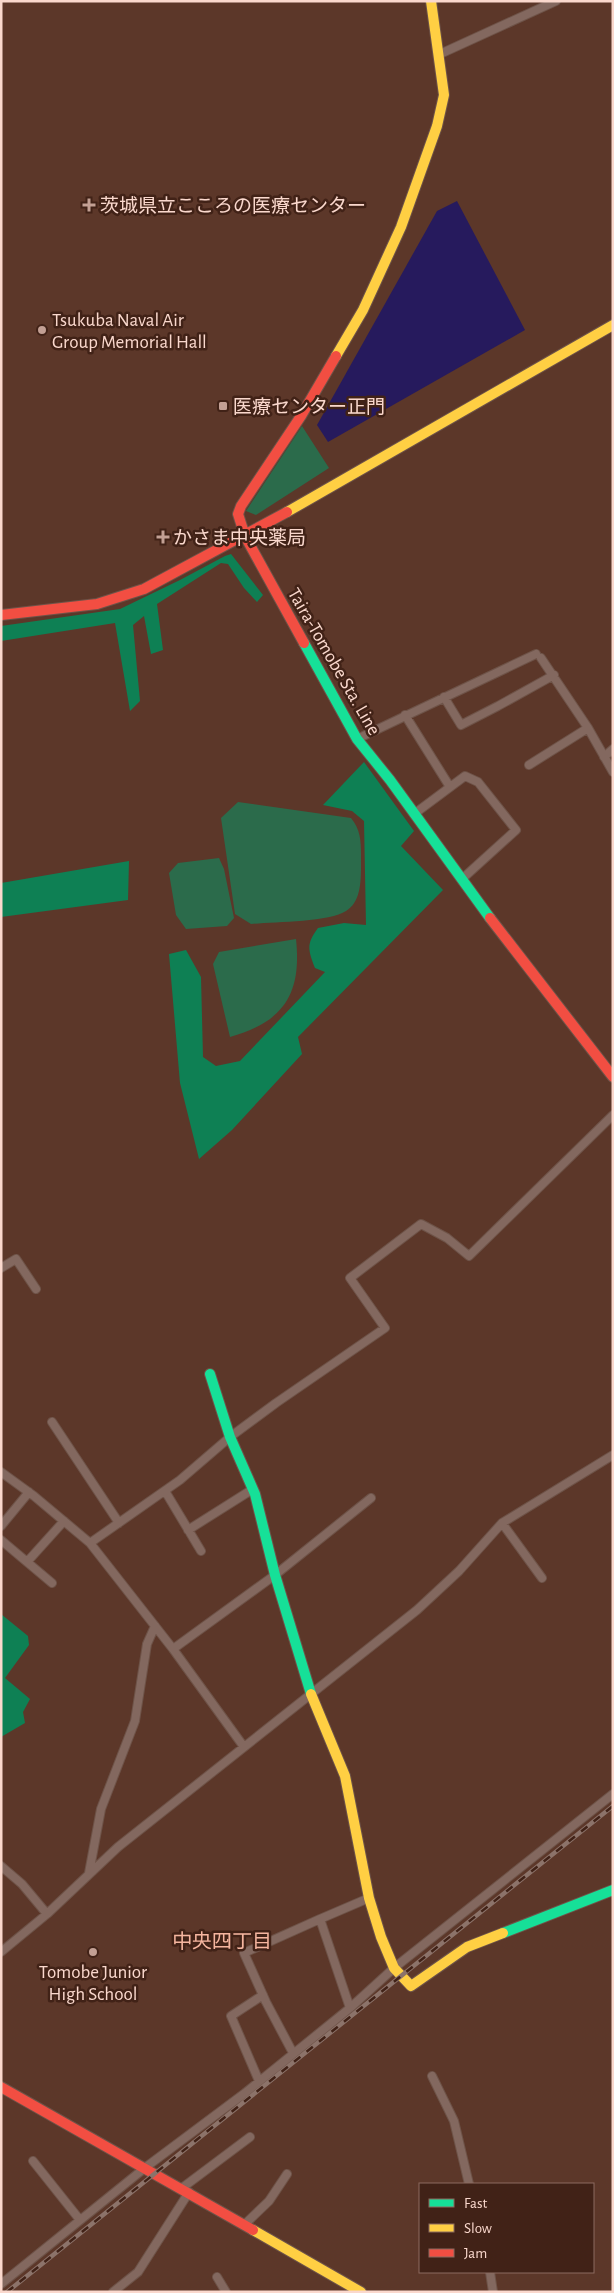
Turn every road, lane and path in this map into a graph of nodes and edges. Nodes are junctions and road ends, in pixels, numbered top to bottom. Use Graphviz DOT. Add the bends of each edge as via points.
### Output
graph roads {
  1 [pos="431,1"];
  2 [pos="556,1"];
  3 [pos="440,54"];
  4 [pos="613,325"];
  5 [pos="245,536"];
  6 [pos="1,615"];
  7 [pos="554,675"];
  8 [pos="444,697"];
  9 [pos="405,715"];
  10 [pos="588,728"];
  11 [pos="357,739"];
  12 [pos="613,749"];
  13 [pos="604,756"];
  14 [pos="529,765"];
  15 [pos="613,772"];
  16 [pos="450,787"];
  17 [pos="414,814"];
  18 [pos="462,879"];
  19 [pos="613,1077"];
  20 [pos="613,1115"];
  21 [pos="1,1268"];
  22 [pos="36,1289"];
  23 [pos="210,1374"];
  24 [pos="52,1422"];
  25 [pos="230,1437"];
  26 [pos="613,1456"];
  27 [pos="1,1472"];
  28 [pos="253,1489"];
  29 [pos="164,1491"];
  30 [pos="30,1492"];
  31 [pos="371,1498"];
  32 [pos="64,1521"];
  33 [pos="502,1522"];
  34 [pos="119,1523"];
  35 [pos="1,1526"];
  36 [pos="188,1530"];
  37 [pos="1,1540"];
  38 [pos="90,1543"];
  39 [pos="201,1551"];
  40 [pos="27,1562"];
  41 [pos="275,1575"];
  42 [pos="542,1578"];
  43 [pos="52,1583"];
  44 [pos="155,1626"];
  45 [pos="174,1649"];
  46 [pos="311,1695"];
  47 [pos="244,1747"];
  48 [pos="613,1794"];
  49 [pos="1,1866"];
  50 [pos="90,1873"];
  51 [pos="613,1890"];
  52 [pos="369,1898"];
  53 [pos="47,1914"];
  54 [pos="320,1919"];
  55 [pos="1,1952"];
  56 [pos="394,1968"];
  57 [pos="263,1995"];
  58 [pos="350,2008"];
  59 [pos="294,2053"];
  60 [pos="432,2076"];
  61 [pos="259,2081"];
  62 [pos="2,2088"];
  63 [pos="250,2137"];
  64 [pos="34,2161"];
  65 [pos="146,2167"];
  66 [pos="287,2174"];
  67 [pos="470,2183"];
  68 [pos="185,2190"];
  69 [pos="80,2220"];
  70 [pos="244,2224"];
  71 [pos="490,2273"];
  72 [pos="217,2277"];
  73 [pos="1,2284"];
  74 [pos="113,2292"];
  75 [pos="226,2292"];
  76 [pos="361,2292"];
  77 [pos="493,2292"];
  1 -- 3 [label="street, Taira-Tomobe Sta. Line"];
  2 -- 3 [label="street"];
  3 -- 5 [label="street, Taira-Tomobe Sta. Line" via="444,83 441,111 401,226 367,302 322,380 245,497 238,514"];
  4 -- 5 [label="street"];
  5 -- 6 [label="street" via="169,578 131,594 98,604"];
  5 -- 11 [label="street, Taira-Tomobe Sta. Line"];
  7 -- 8 [label="street" via="539,656"];
  7 -- 8 [label="street" via="461,725"];
  7 -- 10 [label="street"];
  8 -- 9 [label="street"];
  9 -- 11 [label="street"];
  9 -- 16 [label="street"];
  10 -- 13 [label="street"];
  10 -- 14 [label="street"];
  11 -- 17 [label="street, Taira-Tomobe Sta. Line"];
  12 -- 13 [label="street"];
  13 -- 15 [label="street"];
  16 -- 17 [label="street"];
  16 -- 18 [label="street" via="465,776 478,782 516,830"];
  17 -- 18 [label="street, Taira-Tomobe Sta. Line"];
  18 -- 19 [label="street, Taira-Tomobe Sta. Line"];
  20 -- 25 [label="street" via="469,1256 447,1238 421,1224 350,1278 385,1328"];
  21 -- 22 [label="street" via="16,1258"];
  23 -- 25 [label="street"];
  24 -- 34 [label="street"];
  25 -- 28 [label="street"];
  25 -- 29 [label="street"];
  26 -- 33 [label="street"];
  27 -- 30 [label="street"];
  28 -- 36 [label="street"];
  28 -- 41 [label="street"];
  29 -- 34 [label="street"];
  29 -- 36 [label="street"];
  30 -- 32 [label="street"];
  30 -- 35 [label="street"];
  31 -- 41 [label="street"];
  32 -- 38 [label="street"];
  32 -- 40 [label="street"];
  33 -- 42 [label="street"];
  33 -- 46 [label="street" via="459,1571 417,1610"];
  34 -- 38 [label="street"];
  36 -- 39 [label="street"];
  37 -- 40 [label="street"];
  38 -- 44 [label="street"];
  40 -- 43 [label="street"];
  41 -- 45 [label="street"];
  41 -- 46 [label="street"];
  44 -- 45 [label="street"];
  44 -- 50 [label="street" via="148,1644 135,1721 101,1809"];
  45 -- 47 [label="street"];
  46 -- 47 [label="street"];
  46 -- 52 [label="street" via="344,1776"];
  47 -- 50 [label="street"];
  48 -- 56 [label="street"];
  49 -- 53 [label="street" via="22,1884"];
  50 -- 53 [label="street"];
  51 -- 56 [label="street" via="467,1947 411,1986"];
  52 -- 54 [label="street"];
  52 -- 56 [label="street"];
  53 -- 55 [label="street"];
  54 -- 57 [label="street" via="244,1953"];
  54 -- 58 [label="street"];
  56 -- 58 [label="street"];
  57 -- 59 [label="street"];
  57 -- 61 [label="street" via="231,2016"];
  58 -- 59 [label="street"];
  59 -- 61 [label="street"];
  60 -- 67 [label="street" via="454,2120"];
  61 -- 65 [label="street"];
  62 -- 65 [label="street"];
  63 -- 68 [label="street"];
  64 -- 69 [label="street"];
  65 -- 68 [label="street"];
  65 -- 69 [label="street"];
  66 -- 70 [label="street" via="269,2202"];
  68 -- 70 [label="street"];
  68 -- 74 [label="street" via="138,2272"];
  69 -- 73 [label="street"];
  70 -- 76 [label="street"];
  71 -- 77 [label="street"];
  72 -- 75 [label="street"];
}
